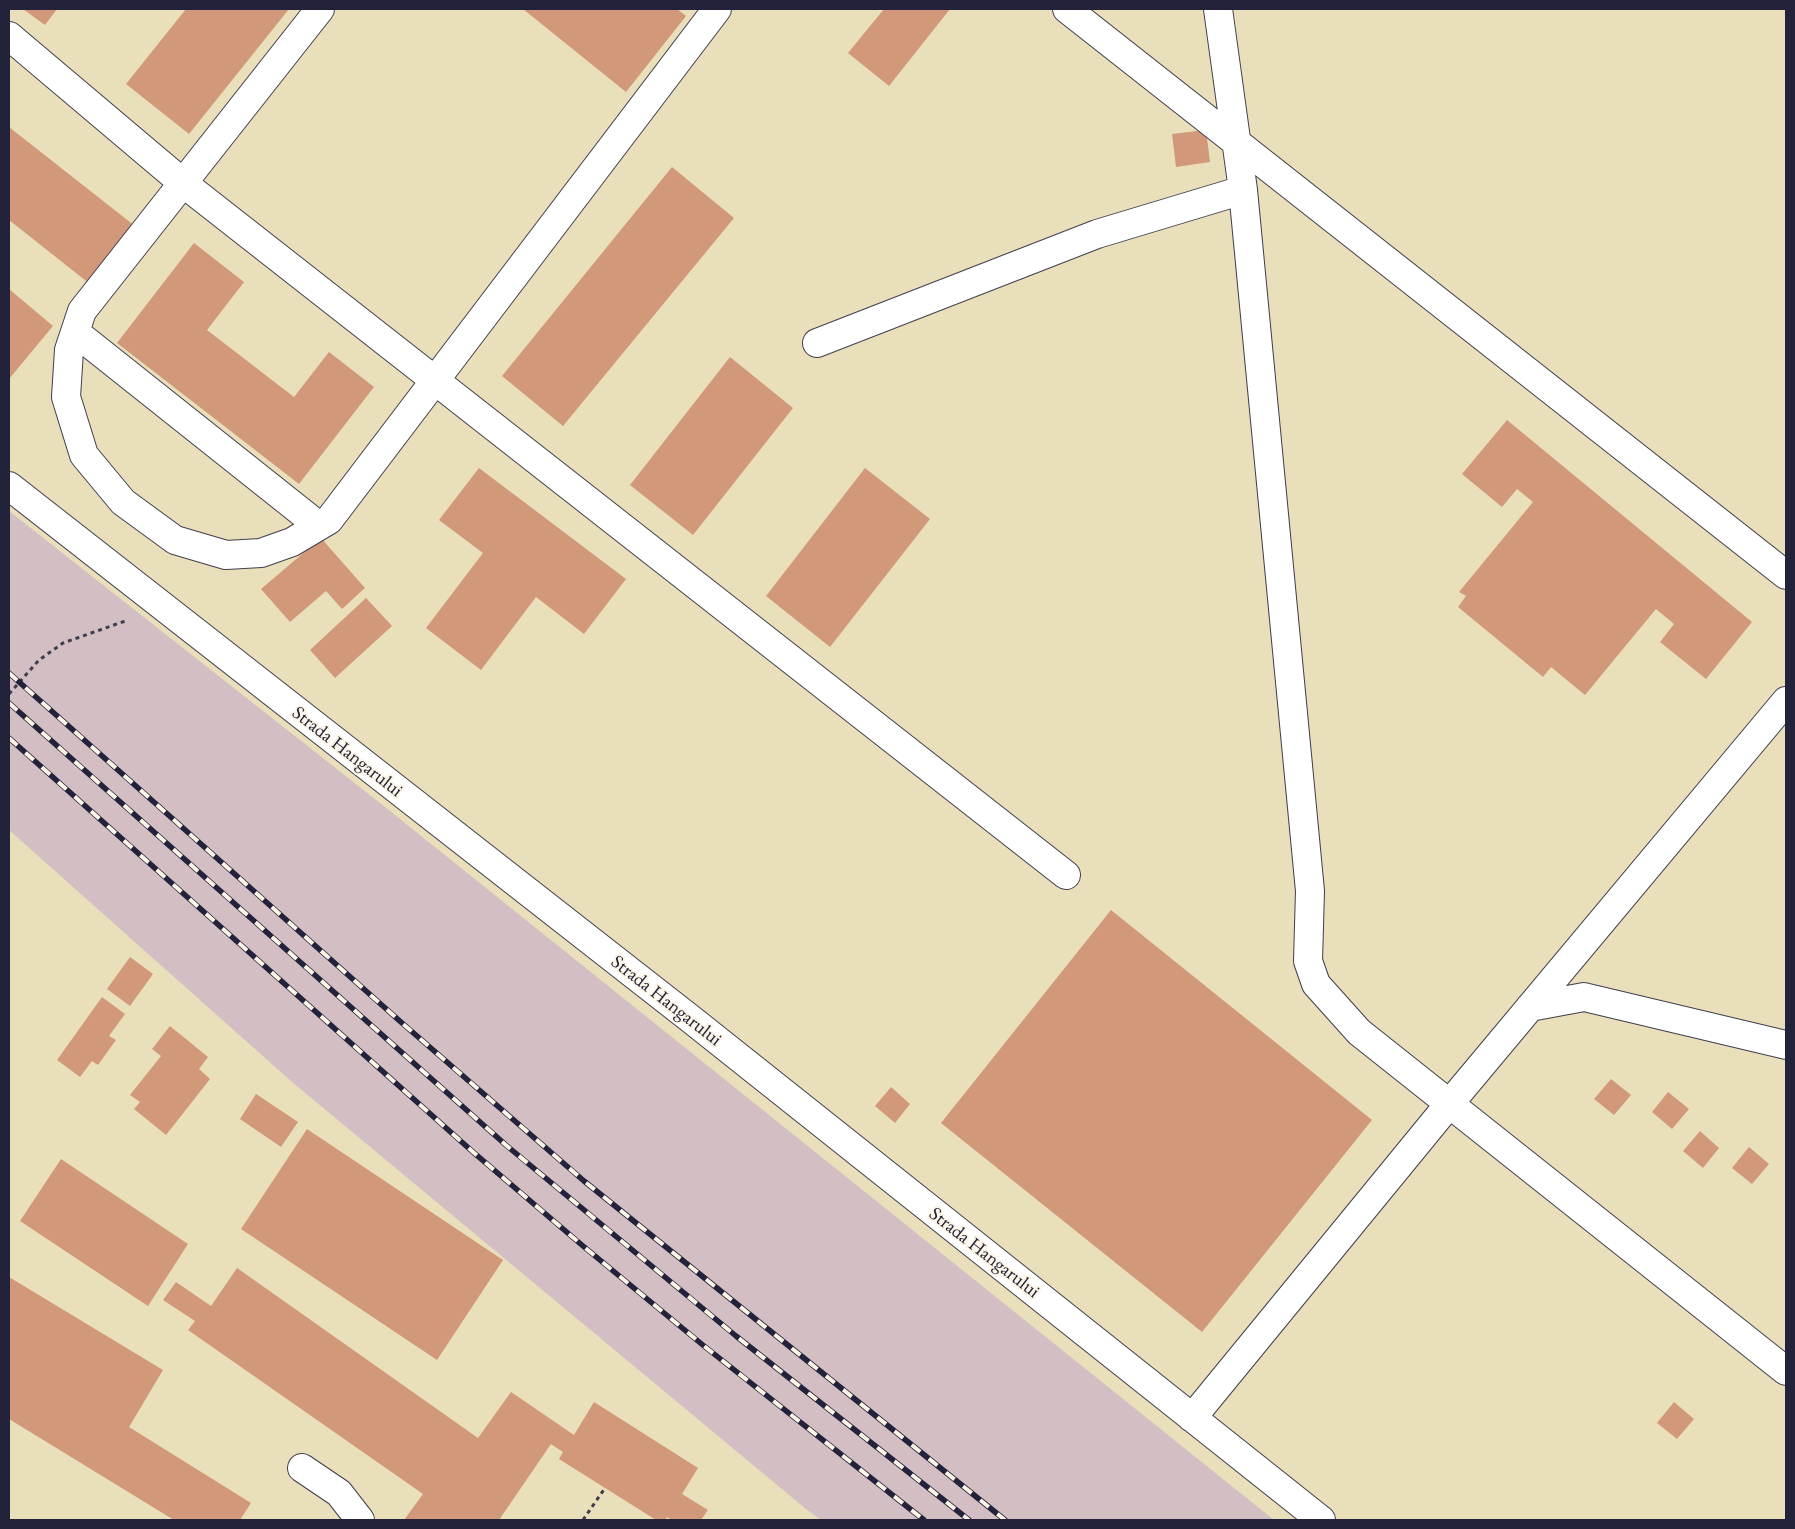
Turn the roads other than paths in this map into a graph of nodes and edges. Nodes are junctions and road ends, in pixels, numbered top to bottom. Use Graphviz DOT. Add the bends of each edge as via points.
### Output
graph roads {
  1 [pos="320,9"];
  2 [pos="717,9"];
  3 [pos="1067,9"];
  4 [pos="1218,9"];
  5 [pos="9,36"];
  6 [pos="1236,141"];
  7 [pos="183,183"];
  8 [pos="1243,190"];
  9 [pos="75,332"];
  10 [pos="816,343"];
  11 [pos="435,380"];
  12 [pos="9,486"];
  13 [pos="319,526"];
  14 [pos="1786,575"];
  15 [pos="1786,701"];
  16 [pos="1066,875"];
  17 [pos="1530,1007"];
  18 [pos="1786,1045"];
  19 [pos="1450,1103"];
  20 [pos="1786,1371"];
  21 [pos="1192,1418"];
  22 [pos="302,1468"];
  23 [pos="360,1520"];
  24 [pos="1321,1520"];
  1 -- 7 [label="street"];
  2 -- 11 [label="street"];
  3 -- 6 [label="street"];
  4 -- 6 [label="street"];
  5 -- 7 [label="street"];
  6 -- 8 [label="street"];
  6 -- 14 [label="street"];
  7 -- 9 [label="street" via="82,311"];
  7 -- 11 [label="street"];
  8 -- 10 [label="street" via="1097,234"];
  8 -- 19 [label="street" via="1310,891 1308,961 1316,984 1359,1032"];
  9 -- 13 [label="street"];
  9 -- 13 [label="street" via="69,350 66,397 84,455 123,502 175,540 226,555 261,553 292,542"];
  11 -- 13 [label="street" via="329,520"];
  11 -- 16 [label="street"];
  12 -- 21 [label="street, Strada Hangarului" via="692,1020"];
  15 -- 17 [label="street"];
  17 -- 18 [label="street" via="1584,996"];
  17 -- 19 [label="street"];
  19 -- 20 [label="street"];
  19 -- 21 [label="street"];
  21 -- 24 [label="street, Strada Hangarului"];
  22 -- 23 [label="street" via="339,1493"];
}
